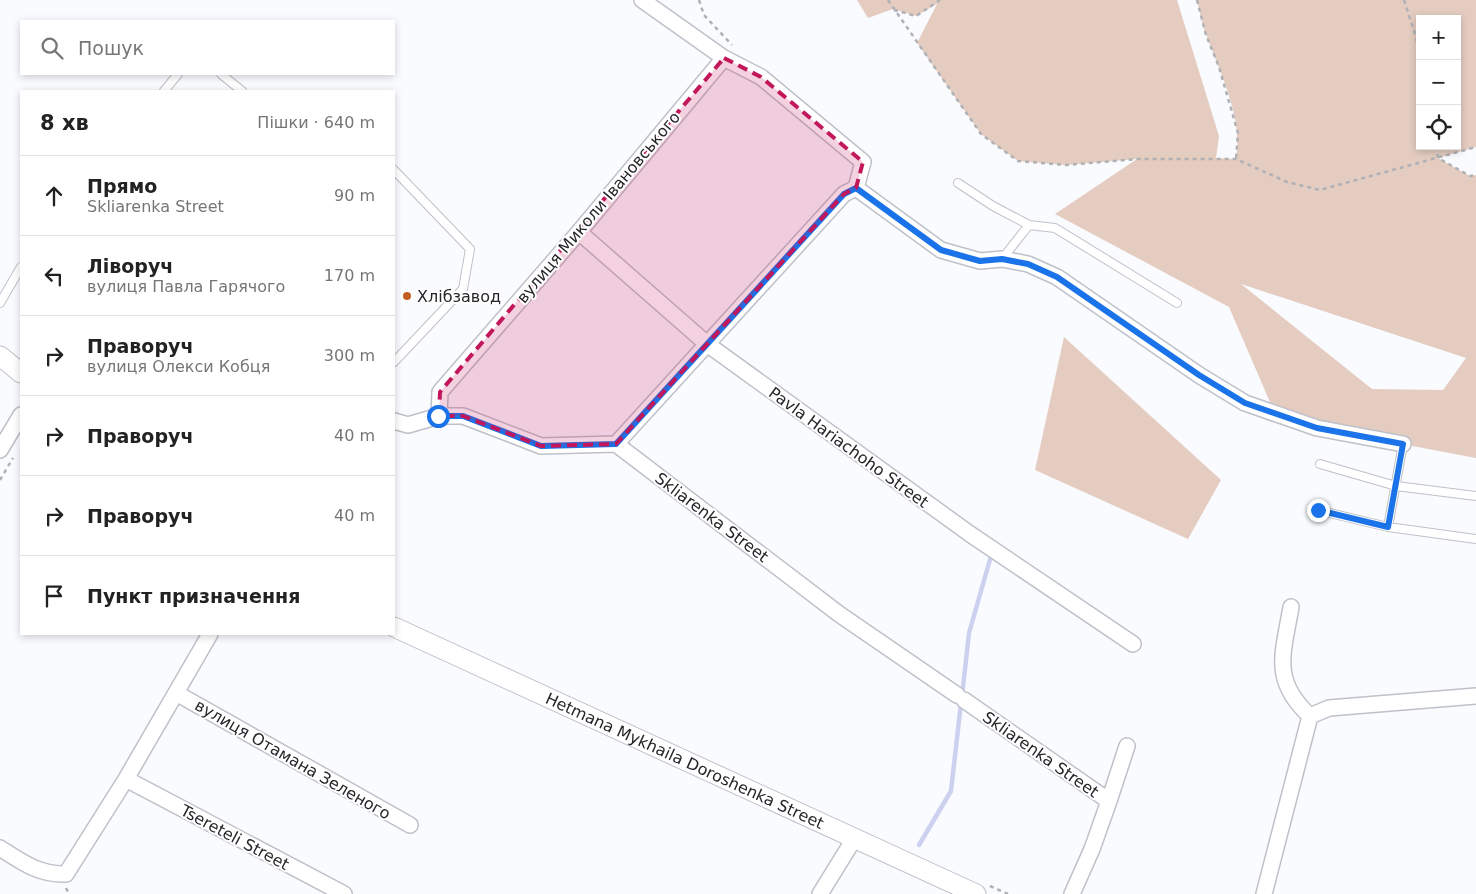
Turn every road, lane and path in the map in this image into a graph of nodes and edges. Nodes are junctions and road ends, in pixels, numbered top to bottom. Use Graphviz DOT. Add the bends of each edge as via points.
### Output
graph roads {
  1 [pos="642,0"];
  2 [pos="699,0"];
  3 [pos="888,0"];
  4 [pos="940,0"];
  5 [pos="1197,0"];
  6 [pos="1404,0"];
  7 [pos="893,9"];
  8 [pos="1416,38"];
  9 [pos="730,54"];
  10 [pos="177,75"];
  11 [pos="222,75"];
  12 [pos="165,90"];
  13 [pos="241,90"];
  14 [pos="1476,148"];
  15 [pos="1437,150"];
  16 [pos="1438,158"];
  17 [pos="1236,159"];
  18 [pos="395,171"];
  19 [pos="1476,175"];
  20 [pos="958,183"];
  21 [pos="856,188"];
  22 [pos="1029,225"];
  23 [pos="579,232"];
  24 [pos="1002,259"];
  25 [pos="20,269"];
  26 [pos="0,303"];
  27 [pos="1177,303"];
  28 [pos="707,344"];
  29 [pos="0,356"];
  30 [pos="395,361"];
  31 [pos="20,372"];
  32 [pos="438,416"];
  33 [pos="20,417"];
  34 [pos="395,421"];
  35 [pos="616,444"];
  36 [pos="1403,444"];
  37 [pos="0,450"];
  38 [pos="17,451"];
  39 [pos="1320,464"];
  40 [pos="0,480"];
  41 [pos="1396,486"];
  42 [pos="1476,496"];
  43 [pos="1318,510"];
  44 [pos="1388,527"];
  45 [pos="1476,539"];
  46 [pos="1291,607"];
  47 [pos="395,627"];
  48 [pos="209,635"];
  49 [pos="1133,644"];
  50 [pos="176,693"];
  51 [pos="1476,696"];
  52 [pos="1310,716"];
  53 [pos="1127,746"];
  54 [pos="126,779"];
  55 [pos="1109,801"];
  56 [pos="410,825"];
  57 [pos="854,838"];
  58 [pos="0,848"];
  59 [pos="344,894"];
  60 [pos="820,894"];
  61 [pos="976,894"];
  62 [pos="1072,894"];
  63 [pos="1264,894"];
  1 -- 9 [label="street"];
  2 -- 9 [label="path" via="704,15"];
  3 -- 7 [label="path"];
  4 -- 7 [label="path" via="916,16"];
  5 -- 17 [label="path" via="1238,133"];
  6 -- 8 [label="path"];
  7 -- 17 [label="path" via="981,134 1018,160 1066,165 1138,159"];
  9 -- 21 [label="street" via="863,162"];
  9 -- 23 [label="street, вулиця Миколи Івановського"];
  10 -- 12 [label="lane"];
  11 -- 13 [label="lane"];
  14 -- 16 [label="path"];
  15 -- 16 [label="path"];
  16 -- 17 [label="path" via="1320,190 1287,182"];
  16 -- 19 [label="path" via="1470,176"];
  18 -- 30 [label="lane" via="470,249 464,289"];
  20 -- 22 [label="lane"];
  21 -- 24 [label="street" via="941,250 980,261"];
  21 -- 28 [label="street" via="844,194"];
  22 -- 24 [label="lane"];
  22 -- 27 [label="lane" via="1055,228"];
  23 -- 28 [label="street, Pavla Hariachoho Street"];
  23 -- 32 [label="street, вулиця Миколи Івановського" via="440,392"];
  24 -- 36 [label="street" via="1028,264 1057,277 1245,403 1317,428"];
  25 -- 26 [label="lane"];
  28 -- 35 [label="street"];
  28 -- 49 [label="street, Pavla Hariachoho Street" via="970,534"];
  29 -- 31 [label="street"];
  32 -- 34 [label="street" via="408,425"];
  32 -- 35 [label="street" via="463,416 541,446"];
  33 -- 37 [label="street"];
  35 -- 55 [label="street, Skliarenka Street" via="840,614"];
  36 -- 41 [label="lane"];
  38 -- 40 [label="path"];
  39 -- 41 [label="lane"];
  41 -- 42 [label="lane"];
  41 -- 44 [label="lane"];
  43 -- 44 [label="lane"];
  44 -- 45 [label="lane"];
  46 -- 52 [label="street" via="1281,663 1286,683 1298,705"];
  47 -- 57 [label="street, Hetmana Mykhaila Doroshenka Street"];
  48 -- 50 [label="street, вулиця Отамана Зеленого"];
  50 -- 54 [label="street, вулиця Отамана Зеленого"];
  50 -- 56 [label="street, вулиця Отамана Зеленого"];
  51 -- 52 [label="street" via="1329,708"];
  52 -- 63 [label="street"];
  53 -- 55 [label="street"];
  54 -- 58 [label="street, вулиця Отамана Зеленого" via="66,874 52,875 33,869"];
  54 -- 59 [label="street, Tsereteli Street"];
  55 -- 62 [label="street, Skliarenka Street"];
  57 -- 60 [label="street"];
  57 -- 61 [label="street, Hetmana Mykhaila Doroshenka Street"];
}
